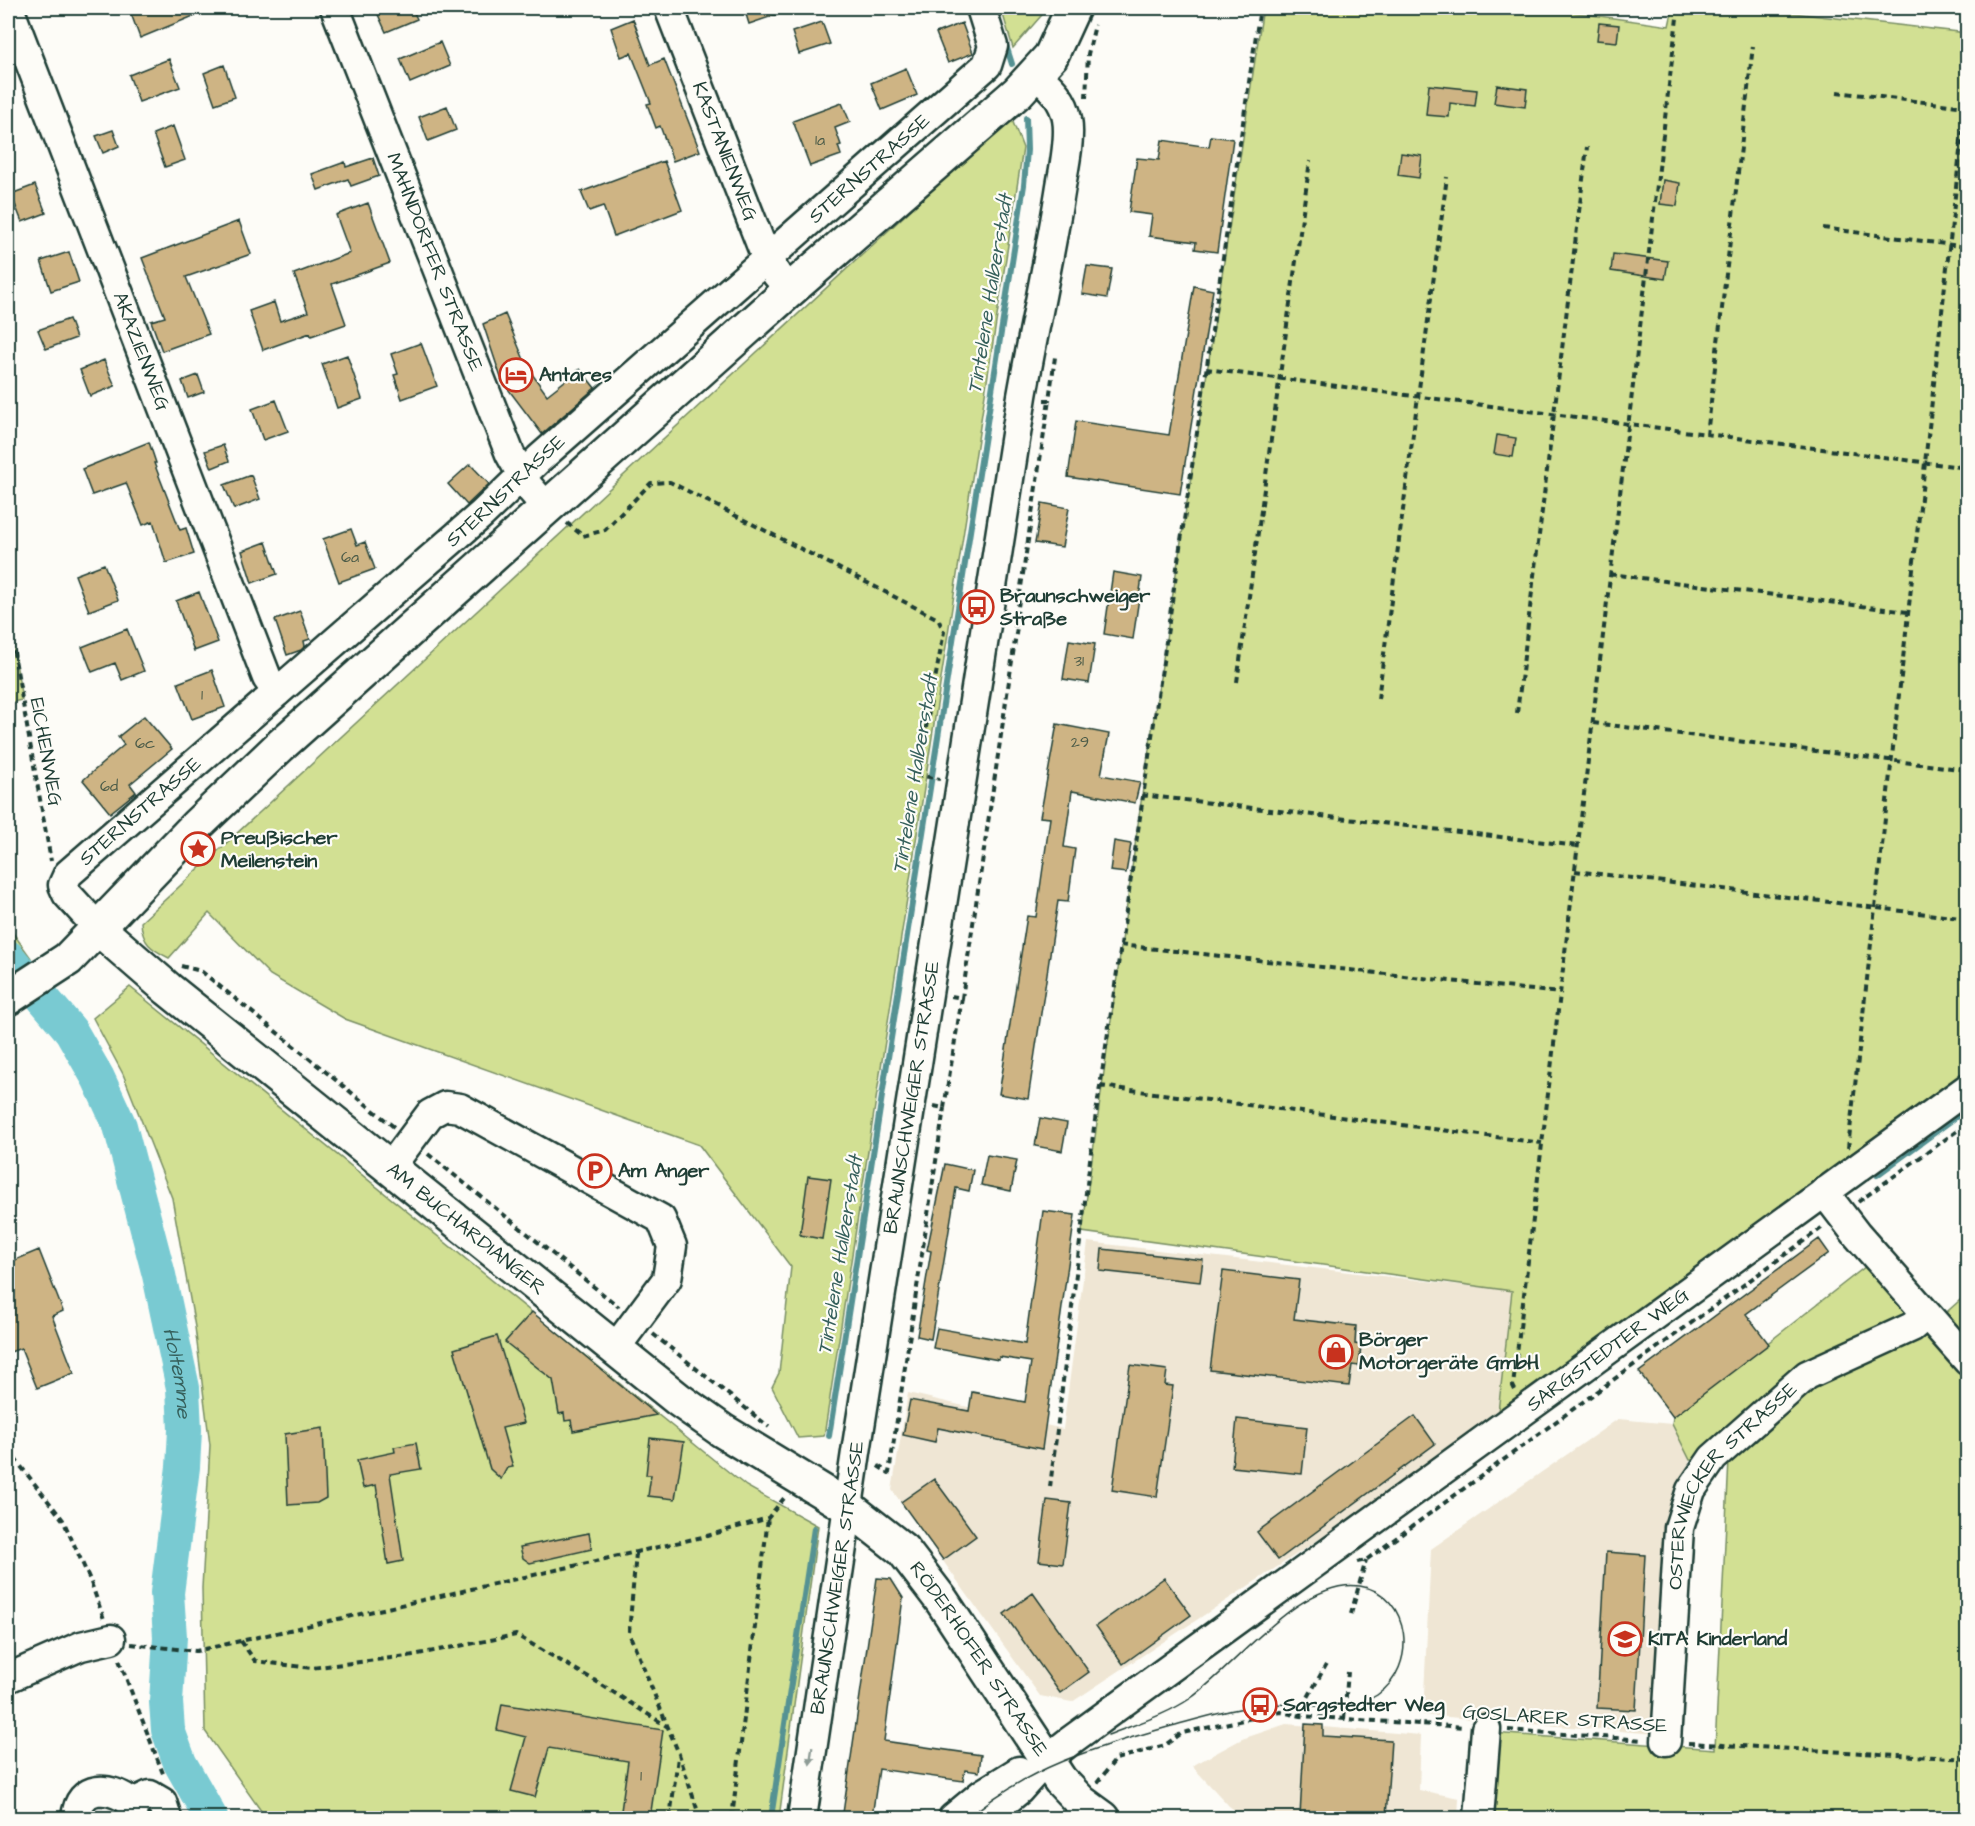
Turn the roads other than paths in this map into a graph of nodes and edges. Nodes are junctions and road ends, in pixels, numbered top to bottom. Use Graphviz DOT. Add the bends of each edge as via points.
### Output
graph roads {
  1 [pos="9,8"];
  2 [pos="335,8"];
  3 [pos="669,8"];
  4 [pos="981,8"];
  5 [pos="1074,8"];
  6 [pos="1036,74"];
  7 [pos="767,260"];
  8 [pos="789,291"];
  9 [pos="521,476"];
  10 [pos="547,508"];
  11 [pos="277,692"];
  12 [pos="99,929"];
  13 [pos="8,998"];
  14 [pos="1968,1088"];
  15 [pos="389,1169"];
  16 [pos="1832,1203"];
  17 [pos="1926,1315"];
  18 [pos="614,1350"];
  19 [pos="1968,1361"];
  20 [pos="848,1507"];
  21 [pos="118,1641"];
  22 [pos="8,1678"];
  23 [pos="1486,1729"];
  24 [pos="1666,1742"];
  25 [pos="1046,1760"];
  26 [pos="1092,1810"];
  27 [pos="133,1811"];
  28 [pos="76,1818"];
  29 [pos="167,1818"];
  30 [pos="802,1818"];
  31 [pos="953,1818"];
  32 [pos="986,1818"];
  33 [pos="1479,1818"];
  1 -- 11 [label="street, AKAZIENWEG" via="267,678"];
  2 -- 9 [label="street, MAHNDORFER STRASSE"];
  3 -- 7 [label="street, KASTANIENWEG"];
  4 -- 7 [label="street, STERNSTRASSE" via="993,46 987,65"];
  5 -- 6 [label="main road" via="1062,37"];
  6 -- 8 [label="main road, STERNSTRASSE"];
  6 -- 20 [label="street, BRAUNSCHWEIGER STRASSE" via="1063,106 1068,122 1065,151 1051,249 1022,396"];
  7 -- 8 [label="street, KASTANIENWEG"];
  7 -- 9 [label="street, STERNSTRASSE"];
  8 -- 10 [label="main road, STERNSTRASSE"];
  9 -- 10 [label="street, MAHNDORFER STRASSE"];
  9 -- 11 [label="street, STERNSTRASSE"];
  10 -- 12 [label="main road, STERNSTRASSE" via="239,783"];
  11 -- 12 [label="street, STERNSTRASSE" via="68,874 63,885 67,894"];
  12 -- 13 [label="main road, STERNSTRASSE" via="60,964"];
  12 -- 15 [label="main road, AM BUCHARDIANGER"];
  14 -- 16 [label="street, SARGSTEDTER WEG" via="1853,1171"];
  15 -- 18 [label="main road, AM BUCHARDIANGER"];
  15 -- 18 [label="street" via="430,1114 445,1106 460,1108 661,1219 672,1246 666,1279"];
  16 -- 17 [label="street"];
  16 -- 25 [label="street, SARGSTEDTER WEG" via="1526,1409"];
  17 -- 19 [label="street"];
  17 -- 24 [label="street, OSTERWIECKER STRASSE" via="1912,1327 1807,1375 1713,1458 1691,1490 1679,1528"];
  18 -- 20 [label="main road, AM BUCHARDIANGER" via="723,1431"];
  20 -- 25 [label="main road, RÖDERHOFER STRASSE" via="913,1561"];
  20 -- 30 [label="street, BRAUNSCHWEIGER STRASSE, one-way"];
  21 -- 22 [label="street" via="81,1647"];
  23 -- 33 [label="street"];
  25 -- 26 [label="main road, RÖDERHOFER STRASSE"];
  25 -- 31 [label="street" via="1018,1771"];
  25 -- 32 [label="street"];
  27 -- 28 [label="street" via="123,1796 94,1790 84,1794 77,1805"];
  27 -- 29 [label="street" via="150,1795 162,1802"];
}
